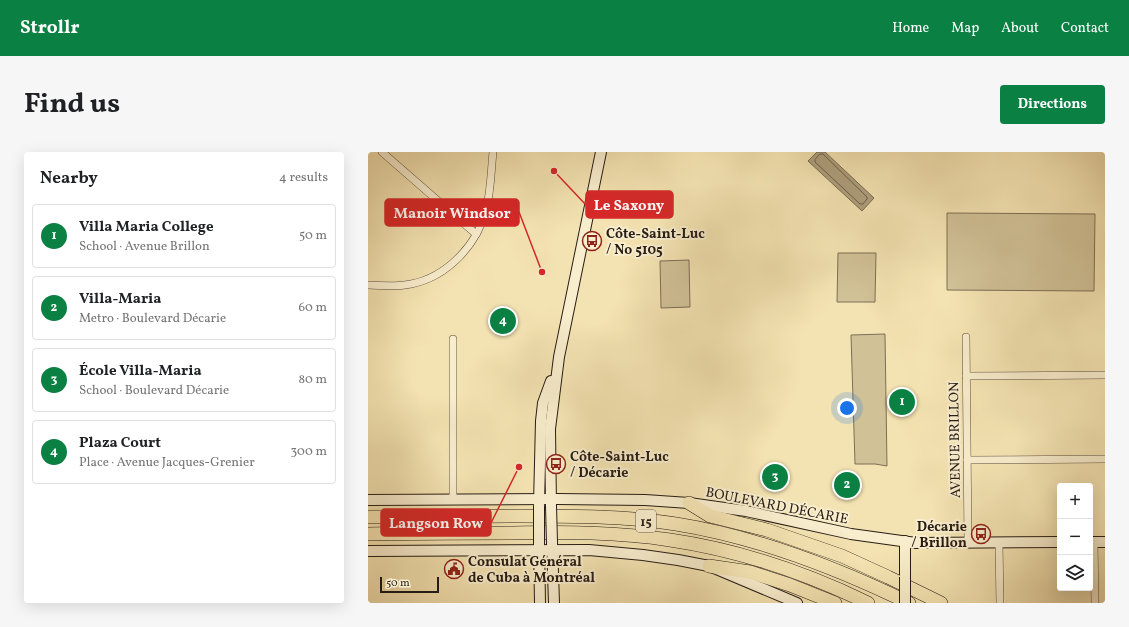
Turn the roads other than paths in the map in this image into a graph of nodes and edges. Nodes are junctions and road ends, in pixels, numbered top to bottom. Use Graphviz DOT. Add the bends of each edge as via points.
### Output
graph roads {
  1 [pos="382,152"];
  2 [pos="493,152"];
  3 [pos="601,152"];
  4 [pos="476,234"];
  5 [pos="368,286"];
  6 [pos="966,337"];
  7 [pos="454,339"];
  8 [pos="559,357"];
  9 [pos="1105,375"];
  10 [pos="966,376"];
  11 [pos="1105,459"];
  12 [pos="967,460"];
  13 [pos="368,500"];
  14 [pos="453,500"];
  15 [pos="539,502"];
  16 [pos="551,502"];
  17 [pos="689,503"];
  18 [pos="368,517"];
  19 [pos="368,534"];
  20 [pos="905,541"];
  21 [pos="968,542"];
  22 [pos="1057,542"];
  23 [pos="1093,542"];
  24 [pos="1105,542"];
  25 [pos="999,543"];
  26 [pos="539,546"];
  27 [pos="552,546"];
  28 [pos="368,551"];
  29 [pos="1093,555"];
  30 [pos="709,566"];
  31 [pos="540,603"];
  32 [pos="554,603"];
  33 [pos="797,603"];
  34 [pos="835,603"];
  35 [pos="868,603"];
  36 [pos="905,603"];
  37 [pos="910,603"];
  38 [pos="941,603"];
  39 [pos="1000,603"];
  40 [pos="1095,603"];
  1 -- 4 [label="street"];
  2 -- 4 [label="street" via="487,204"];
  3 -- 8 [label="main road"];
  4 -- 5 [label="street" via="453,263 433,277 409,284"];
  6 -- 10 [label="street, AVENUE BRILLON"];
  7 -- 14 [label="street"];
  8 -- 15 [label="main road" via="542,409"];
  8 -- 16 [label="main road" via="550,429"];
  9 -- 10 [label="street"];
  10 -- 12 [label="street, AVENUE BRILLON"];
  11 -- 12 [label="street"];
  12 -- 21 [label="street, AVENUE BRILLON"];
  13 -- 14 [label="main road, BOULEVARD DÉCARIE"];
  14 -- 15 [label="main road, BOULEVARD DÉCARIE"];
  15 -- 16 [label="main road, BOULEVARD DÉCARIE"];
  15 -- 26 [label="main road, bridge"];
  16 -- 17 [label="main road, BOULEVARD DÉCARIE" via="630,499"];
  16 -- 27 [label="main road, bridge"];
  17 -- 20 [label="main road, BOULEVARD DÉCARIE" via="754,512 851,534"];
  17 -- 38 [label="highway" via="710,516 767,530 836,554"];
  18 -- 37 [label="highway, 15" via="581,516 675,524 789,552 843,572"];
  19 -- 35 [label="highway, 15" via="600,533 670,540 726,551 780,566"];
  20 -- 21 [label="main road, BOULEVARD DÉCARIE"];
  20 -- 36 [label="main road, bridge"];
  21 -- 25 [label="main road, BOULEVARD DÉCARIE"];
  22 -- 25 [label="main road, BOULEVARD DÉCARIE"];
  23 -- 24 [label="main road"];
  25 -- 39 [label="street"];
  26 -- 27 [label="main road"];
  26 -- 28 [label="main road"];
  26 -- 31 [label="main road"];
  27 -- 30 [label="main road" via="627,553"];
  27 -- 32 [label="main road"];
  29 -- 40 [label="street"];
  30 -- 33 [label="main road"];
  30 -- 34 [label="highway" via="750,572"];
}
